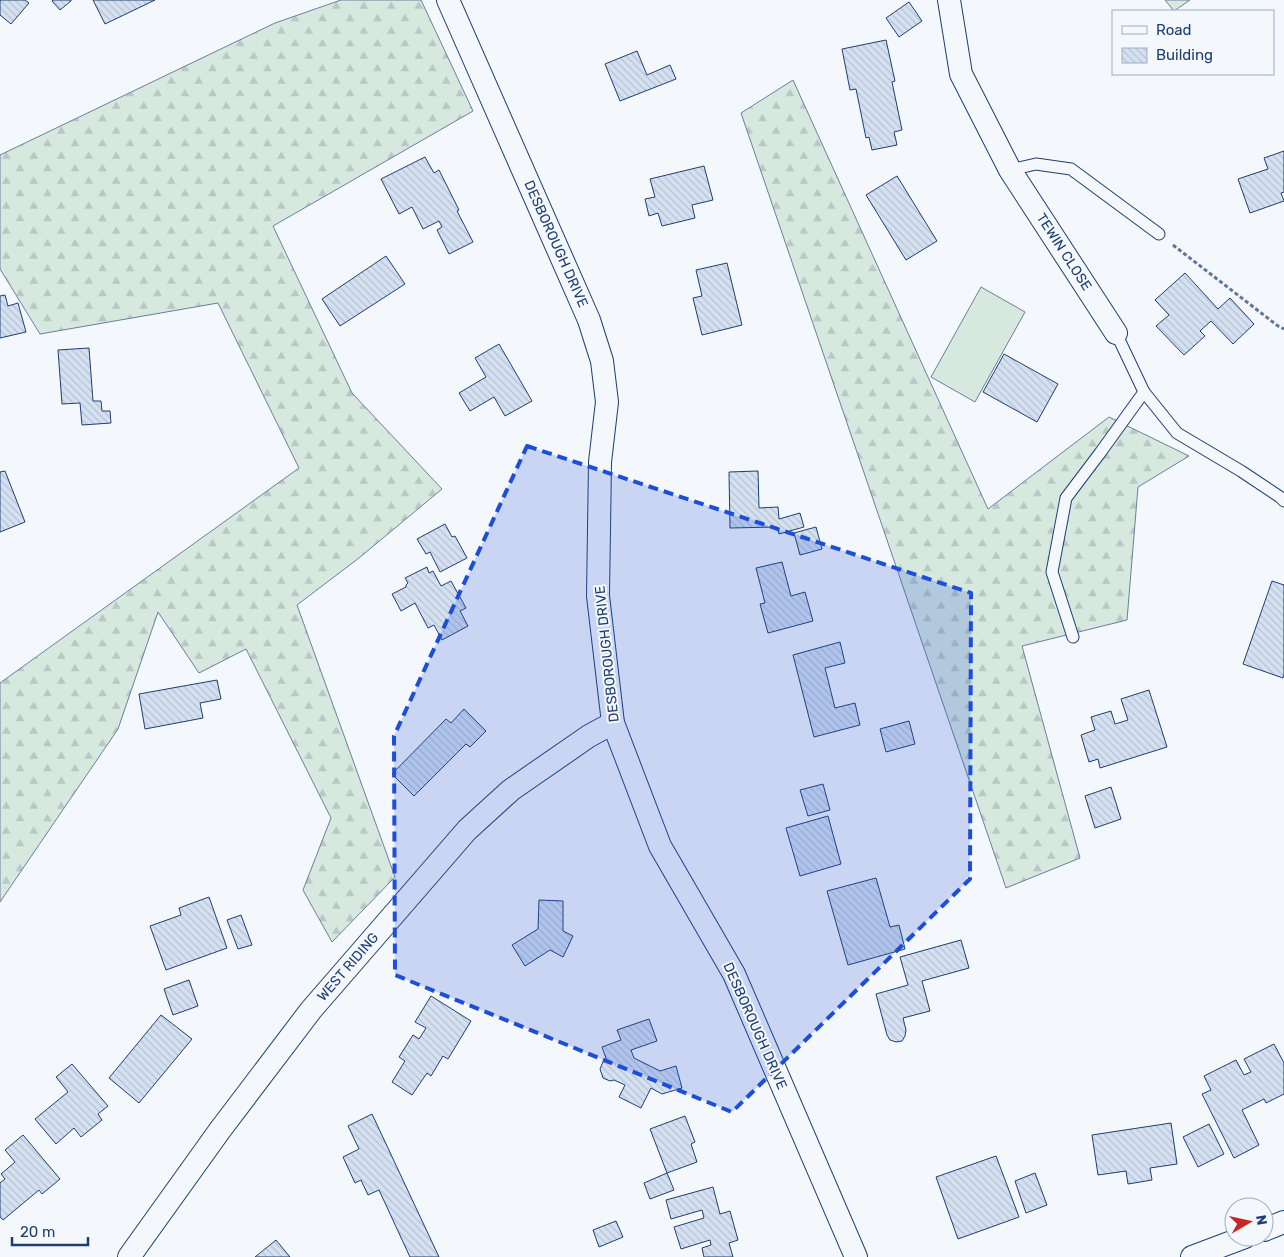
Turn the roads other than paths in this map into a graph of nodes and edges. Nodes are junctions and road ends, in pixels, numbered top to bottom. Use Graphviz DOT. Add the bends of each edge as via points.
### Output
graph roads {
  1 [pos="448,0"];
  2 [pos="948,0"];
  3 [pos="1010,170"];
  4 [pos="1159,234"];
  5 [pos="1116,334"];
  6 [pos="1144,392"];
  7 [pos="1284,502"];
  8 [pos="1073,637"];
  9 [pos="613,723"];
  10 [pos="1224,1245"];
  11 [pos="129,1257"];
  12 [pos="856,1257"];
  13 [pos="1192,1257"];
  1 -- 9 [label="street, DESBOROUGH DRIVE" via="590,320 602,361 607,402 600,462 598,596"];
  2 -- 3 [label="street, TEWIN CLOSE" via="961,74"];
  3 -- 4 [label="lane" via="1036,164 1071,169"];
  3 -- 5 [label="street, TEWIN CLOSE"];
  5 -- 6 [label="lane"];
  6 -- 7 [label="lane" via="1177,432"];
  6 -- 8 [label="lane" via="1066,498 1052,572"];
  9 -- 11 [label="street, WEST RIDING" via="511,790 467,830 311,1010"];
  9 -- 12 [label="street, DESBOROUGH DRIVE" via="660,846 734,974"];
  10 -- 13 [label="street"];
}
